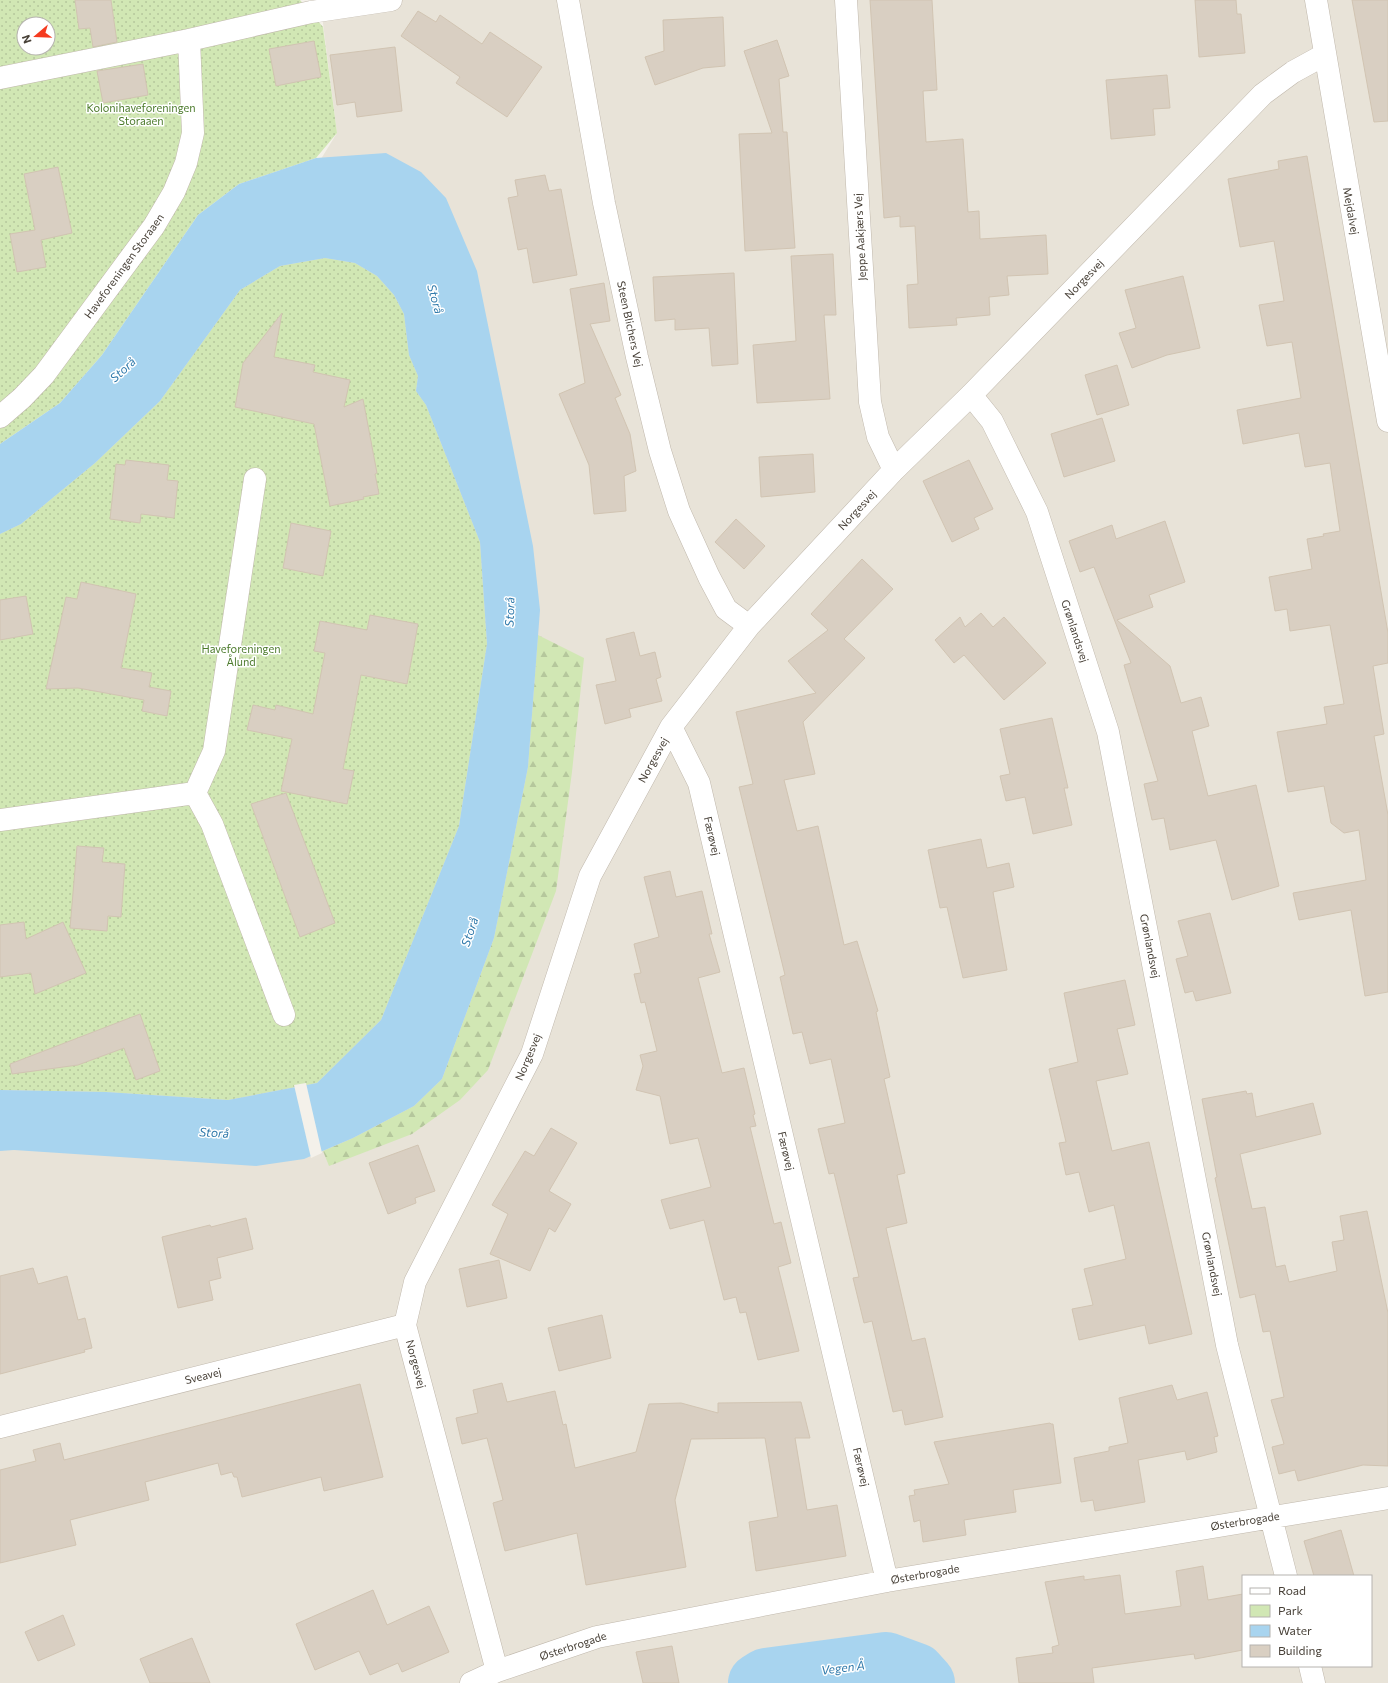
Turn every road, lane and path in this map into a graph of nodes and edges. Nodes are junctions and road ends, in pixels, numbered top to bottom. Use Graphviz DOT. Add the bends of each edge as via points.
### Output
graph roads {
  1 [pos="391,0"];
  2 [pos="568,0"];
  3 [pos="846,0"];
  4 [pos="1316,0"];
  5 [pos="310,6"];
  6 [pos="189,40"];
  7 [pos="1324,55"];
  8 [pos="0,78"];
  9 [pos="971,395"];
  10 [pos="0,417"];
  11 [pos="1388,421"];
  12 [pos="894,470"];
  13 [pos="255,479"];
  14 [pos="749,626"];
  15 [pos="671,727"];
  16 [pos="195,793"];
  17 [pos="0,820"];
  18 [pos="284,1015"];
  19 [pos="405,1326"];
  20 [pos="0,1427"];
  21 [pos="1388,1498"];
  22 [pos="1271,1517"];
  23 [pos="1286,1575"];
  24 [pos="887,1581"];
  25 [pos="1310,1667"];
  26 [pos="498,1671"];
  27 [pos="471,1683"];
  28 [pos="1314,1683"];
  1 -- 5 [label="street"];
  2 -- 14 [label="street, Steen Blichers Vej" via="604,202 660,451 680,511 709,577 726,609"];
  3 -- 12 [label="street, Jeppe Aakjærs Vej" via="870,402 878,437"];
  4 -- 7 [label="street, Mejdalvej"];
  5 -- 6 [label="street"];
  6 -- 8 [label="street"];
  6 -- 10 [label="street, Haveforeningen Storaaen" via="193,133 186,163 174,192 154,226 44,375"];
  7 -- 9 [label="street, Norgesvej" via="1293,72 1263,94"];
  7 -- 11 [label="street, Mejdalvej"];
  9 -- 12 [label="street, Norgesvej"];
  9 -- 22 [label="street, Grønlandsvej" via="992,421 1037,512 1108,732 1228,1345"];
  12 -- 14 [label="street, Norgesvej"];
  13 -- 16 [label="street" via="214,751"];
  14 -- 15 [label="street, Norgesvej"];
  15 -- 19 [label="street, Norgesvej" via="590,876 532,1054 415,1282"];
  15 -- 24 [label="street, Færøvej" via="700,784"];
  16 -- 17 [label="street"];
  16 -- 18 [label="street" via="212,824"];
  19 -- 20 [label="street, Sveavej"];
  19 -- 26 [label="street, Norgesvej"];
  21 -- 22 [label="street, Østerbrogade"];
  22 -- 23 [label="street, Grønlandsvej"];
  22 -- 24 [label="street, Østerbrogade"];
  24 -- 26 [label="street, Østerbrogade" via="597,1637"];
  25 -- 28 [label="street"];
  26 -- 27 [label="street, Østerbrogade"];
}
